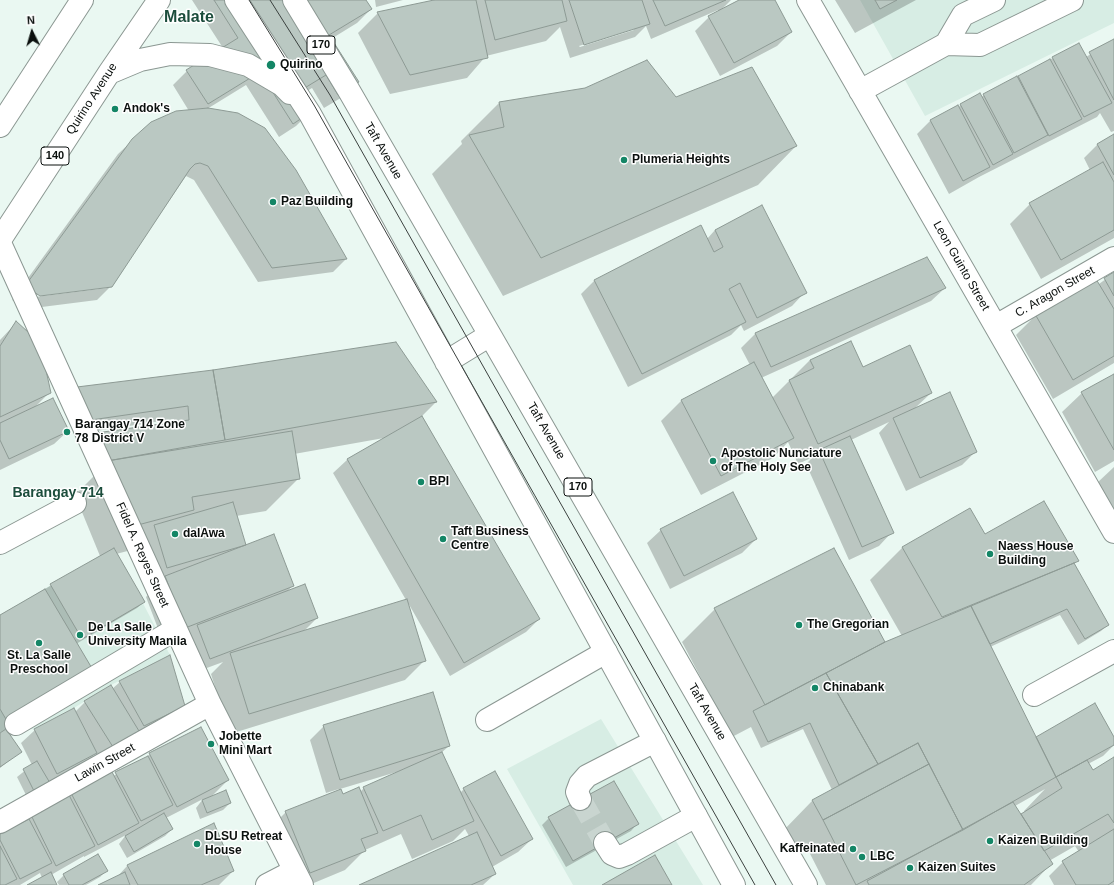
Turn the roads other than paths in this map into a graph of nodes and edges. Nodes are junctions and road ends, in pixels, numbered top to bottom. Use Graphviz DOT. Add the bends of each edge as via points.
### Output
graph roads {
  1 [pos="82,0"];
  2 [pos="159,0"];
  3 [pos="236,0"];
  4 [pos="294,0"];
  5 [pos="808,0"];
  6 [pos="994,0"];
  7 [pos="1072,0"];
  8 [pos="946,44"];
  9 [pos="109,72"];
  10 [pos="860,91"];
  11 [pos="310,114"];
  12 [pos="0,126"];
  13 [pos="0,240"];
  14 [pos="0,243"];
  15 [pos="1114,258"];
  16 [pos="996,326"];
  17 [pos="490,335"];
  18 [pos="446,362"];
  19 [pos="75,503"];
  20 [pos="1114,532"];
  21 [pos="0,543"];
  22 [pos="176,629"];
  23 [pos="1114,651"];
  24 [pos="606,652"];
  25 [pos="1034,695"];
  26 [pos="210,704"];
  27 [pos="487,720"];
  28 [pos="16,724"];
  29 [pos="655,741"];
  30 [pos="580,799"];
  31 [pos="696,816"];
  32 [pos="0,822"];
  33 [pos="605,843"];
  34 [pos="298,878"];
  35 [pos="267,885"];
  36 [pos="734,885"];
  37 [pos="806,885"];
  1 -- 12 [label="main road"];
  2 -- 9 [label="main road, Quirino Avenue / 140"];
  3 -- 11 [label="main road"];
  4 -- 17 [label="main road, Taft Avenue / 170"];
  5 -- 10 [label="main road, Leon Guinto Street"];
  6 -- 8 [label="main road" via="963,15"];
  7 -- 8 [label="main road" via="980,45"];
  8 -- 10 [label="main road"];
  9 -- 11 [label="main road" via="140,60 170,54 210,54 248,65 276,81"];
  9 -- 13 [label="main road, Quirino Avenue / 140"];
  10 -- 16 [label="main road, Leon Guinto Street"];
  11 -- 18 [label="main road"];
  14 -- 22 [label="main road, Fidel A. Reyes Street"];
  15 -- 16 [label="main road, C. Aragon Street"];
  16 -- 20 [label="main road, Leon Guinto Street"];
  17 -- 18 [label="main road"];
  17 -- 37 [label="main road, Taft Avenue / 170"];
  18 -- 24 [label="main road"];
  19 -- 21 [label="main road"];
  22 -- 26 [label="main road, Fidel A. Reyes Street"];
  22 -- 28 [label="main road"];
  23 -- 25 [label="main road"];
  24 -- 27 [label="main road"];
  24 -- 29 [label="main road"];
  26 -- 32 [label="main road, Lawin Street"];
  26 -- 34 [label="main road, Fidel A. Reyes Street"];
  29 -- 30 [label="main road" via="587,776 577,792"];
  29 -- 31 [label="main road"];
  31 -- 33 [label="main road" via="619,857 612,854"];
  31 -- 36 [label="main road"];
  34 -- 35 [label="main road"];
}
